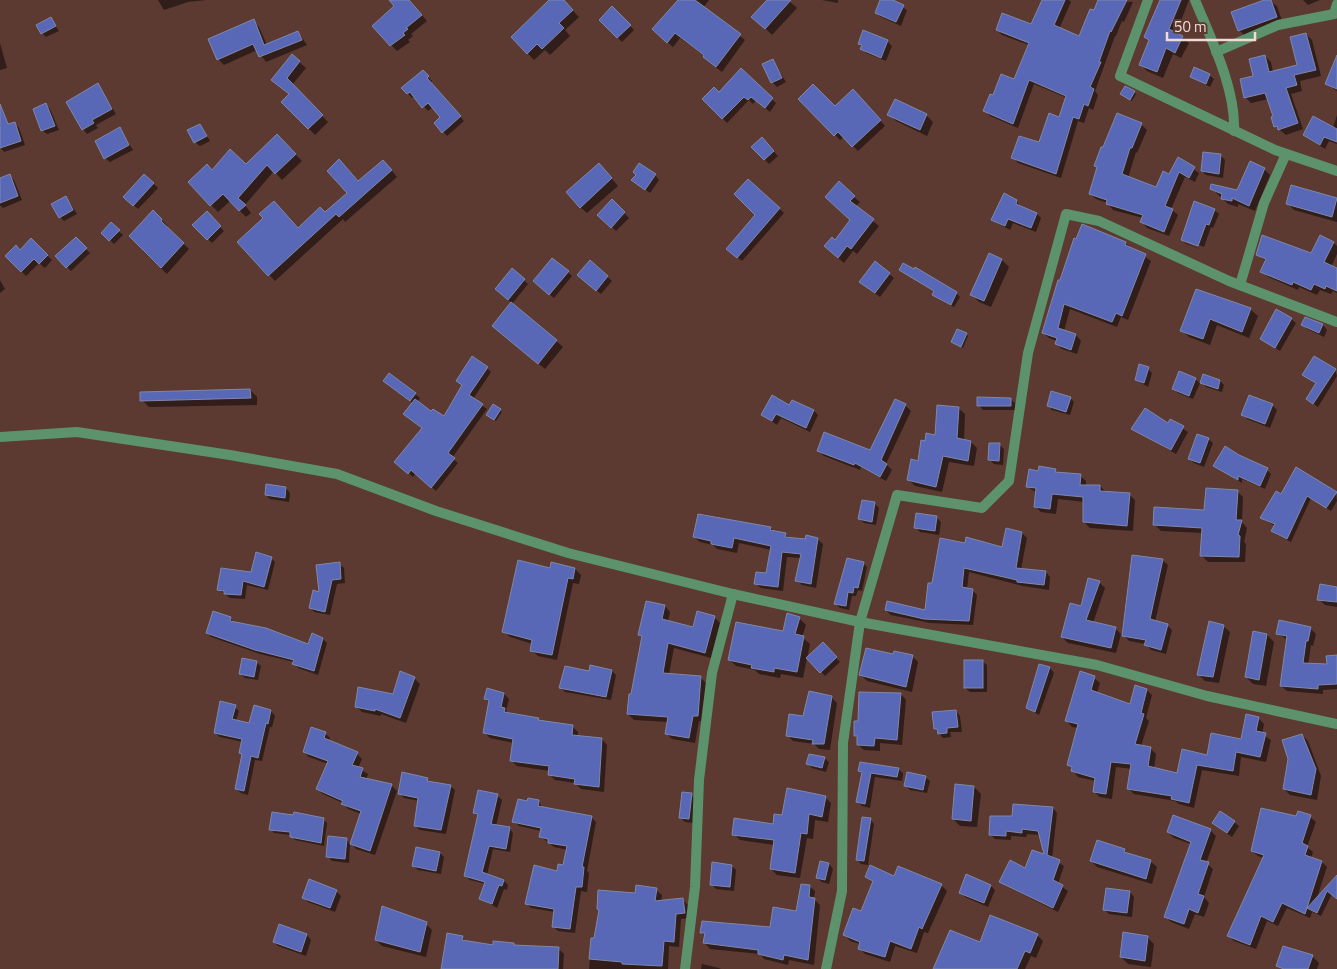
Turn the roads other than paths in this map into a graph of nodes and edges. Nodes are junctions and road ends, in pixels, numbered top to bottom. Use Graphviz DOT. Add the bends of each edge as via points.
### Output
graph roads {
  1 [pos="1148,0"];
  2 [pos="1195,0"];
  3 [pos="1336,12"];
  4 [pos="1216,52"];
  5 [pos="1234,131"];
  6 [pos="1286,154"];
  7 [pos="1337,170"];
  8 [pos="1240,285"];
  9 [pos="1337,322"];
  10 [pos="0,437"];
  11 [pos="733,594"];
  12 [pos="860,622"];
  13 [pos="1337,724"];
  14 [pos="685,969"];
  15 [pos="826,969"];
  1 -- 5 [label="street" via="1120,76"];
  2 -- 4 [label="street"];
  3 -- 4 [label="street" via="1278,25"];
  4 -- 5 [label="street" via="1235,112"];
  5 -- 6 [label="street"];
  6 -- 7 [label="street"];
  6 -- 8 [label="street" via="1264,203"];
  8 -- 9 [label="street"];
  8 -- 12 [label="street" via="1099,221 1066,214 1028,354 1009,481 982,508 897,494"];
  10 -- 11 [label="street" via="77,432 337,474 436,511 568,553"];
  11 -- 12 [label="street"];
  11 -- 14 [label="street" via="712,673 699,780 695,887"];
  12 -- 13 [label="street" via="1097,665 1207,696"];
  12 -- 15 [label="street" via="843,743 842,892"];
}
